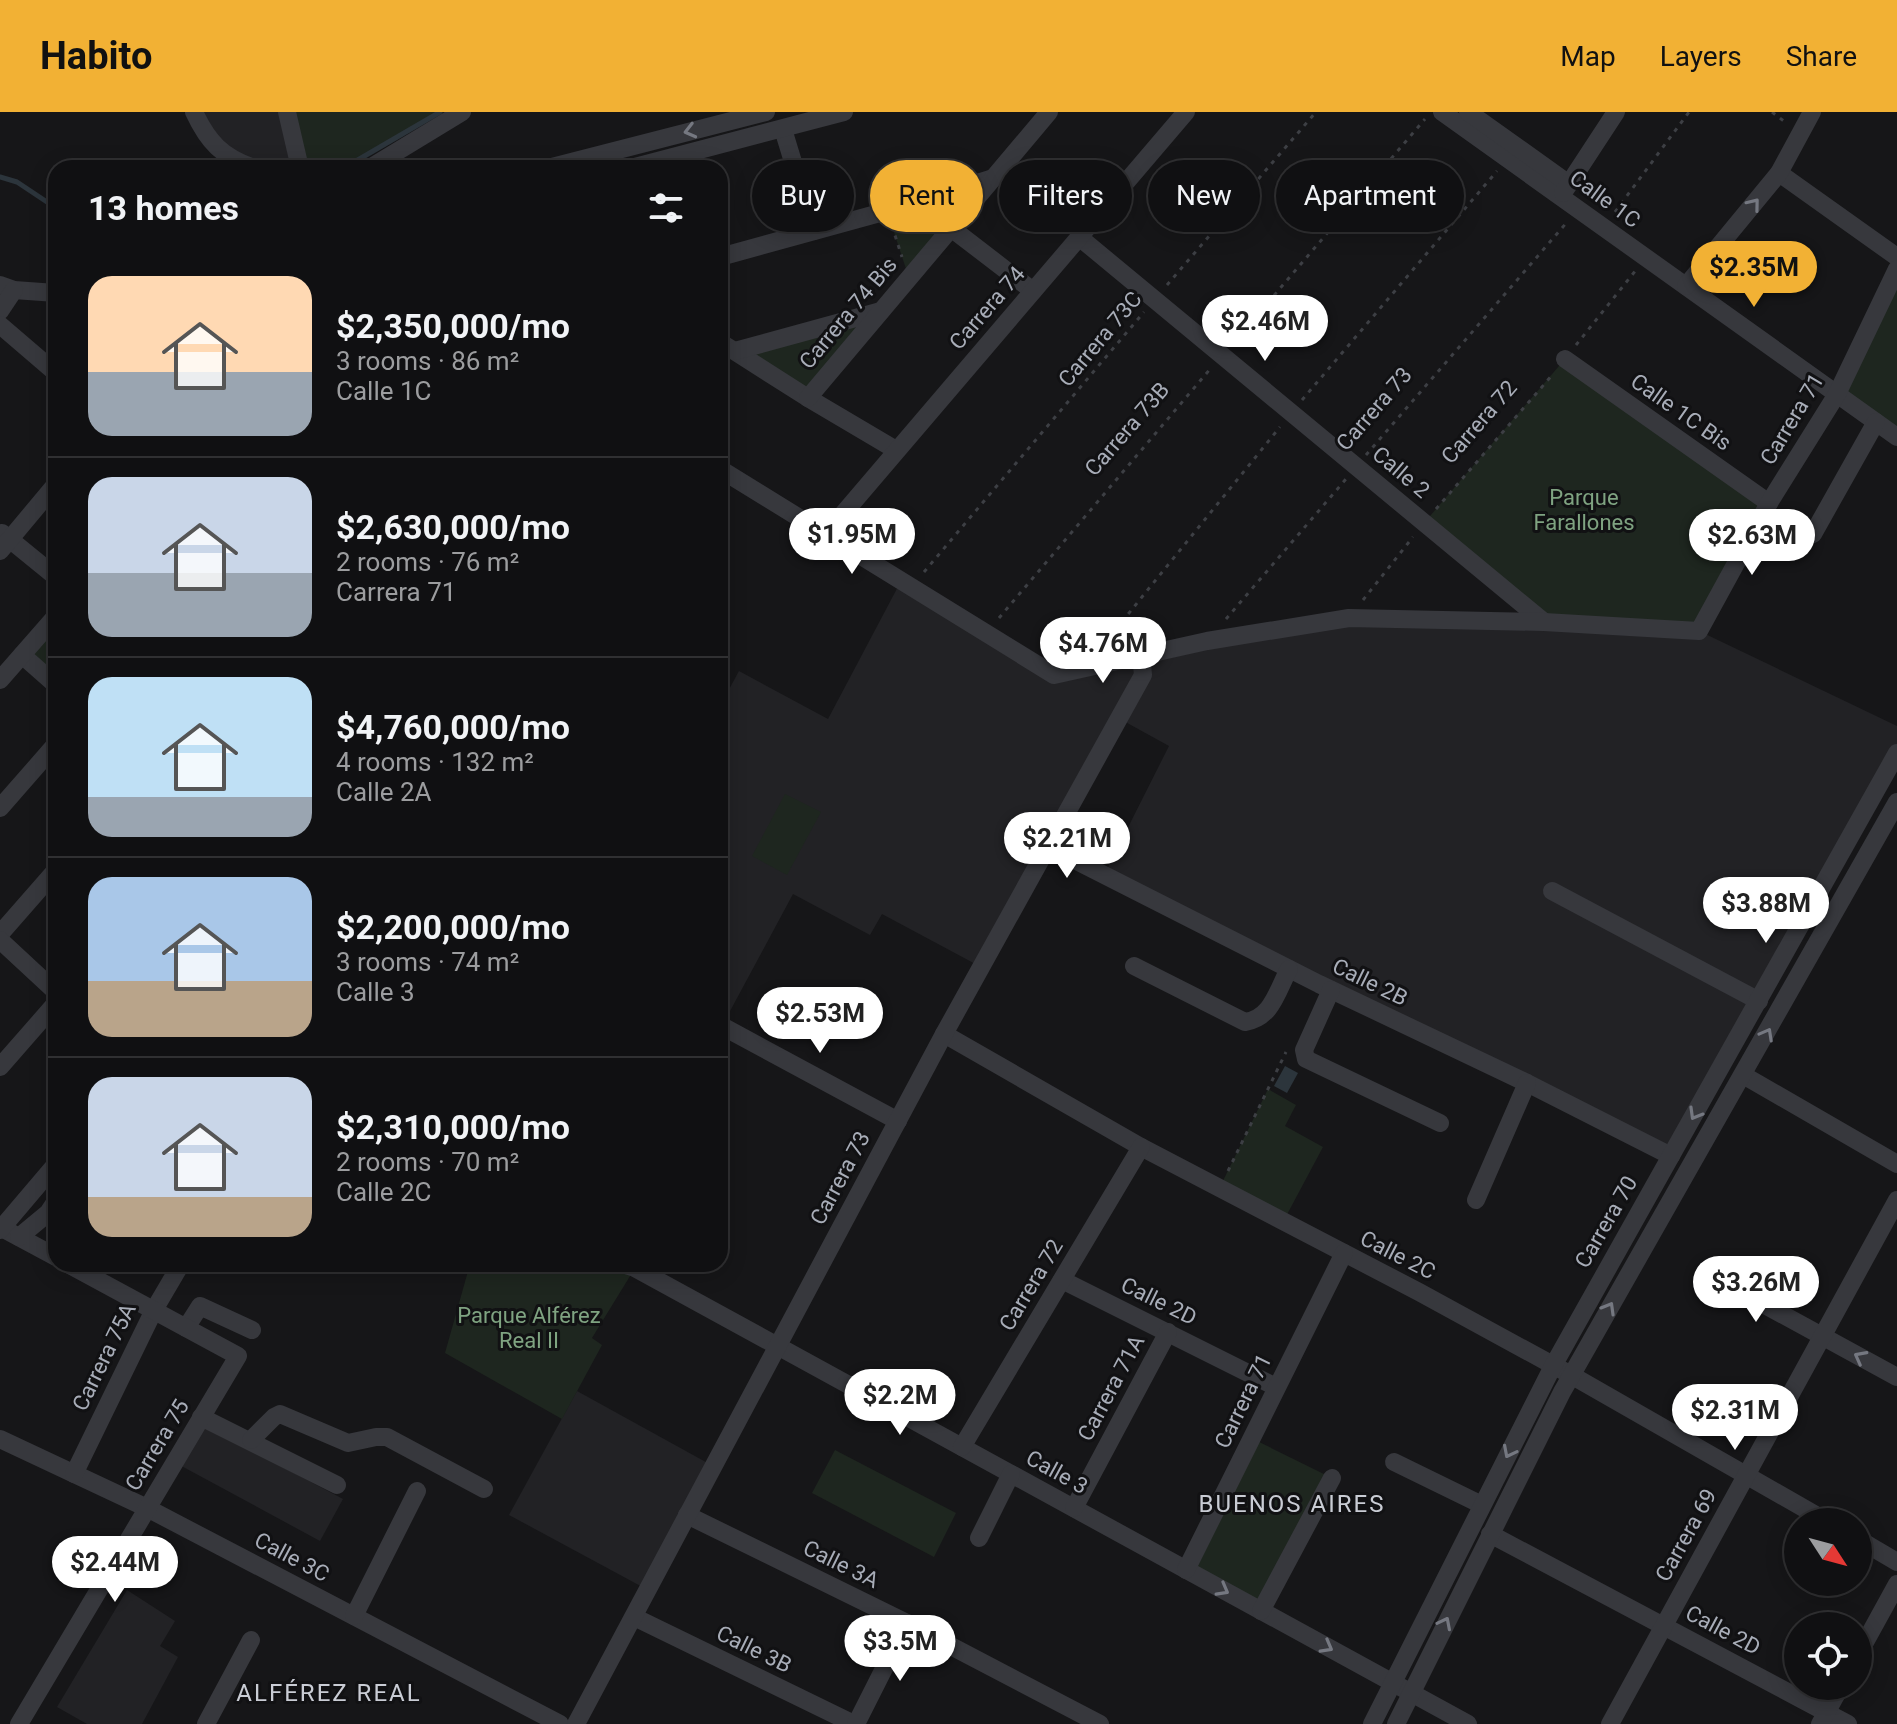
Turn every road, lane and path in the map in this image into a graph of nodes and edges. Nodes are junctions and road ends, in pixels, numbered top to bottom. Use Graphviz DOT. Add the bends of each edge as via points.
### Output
graph roads {
  1 [pos="194,112"];
  2 [pos="287,112"];
  3 [pos="462,112"];
  4 [pos="766,112"];
  5 [pos="1049,112"];
  6 [pos="1186,112"];
  7 [pos="1316,112"];
  8 [pos="1431,112"];
  9 [pos="1442,112"];
  10 [pos="1616,112"];
  11 [pos="1689,112"];
  12 [pos="1812,112"];
  13 [pos="836,113"];
  14 [pos="1478,115"];
  15 [pos="783,129"];
  16 [pos="235,160"];
  17 [pos="298,160"];
  18 [pos="383,160"];
  19 [pos="579,160"];
  20 [pos="662,160"];
  21 [pos="792,160"];
  22 [pos="1779,173"];
  23 [pos="993,178"];
  24 [pos="983,181"];
  25 [pos="983,190"];
  26 [pos="1565,190"];
  27 [pos="1578,209"];
  28 [pos="1603,227"];
  29 [pos="810,232"];
  30 [pos="894,232"];
  31 [pos="948,232"];
  32 [pos="956,232"];
  33 [pos="1079,237"];
  34 [pos="728,255"];
  35 [pos="1897,257"];
  36 [pos="1646,258"];
  37 [pos="1897,269"];
  38 [pos="909,278"];
  39 [pos="1686,286"];
  40 [pos="7,288"];
  41 [pos="1033,291"];
  42 [pos="48,292"];
  43 [pos="1155,299"];
  44 [pos="0,311"];
  45 [pos="881,311"];
  46 [pos="0,325"];
  47 [pos="728,346"];
  48 [pos="728,347"];
  49 [pos="1222,355"];
  50 [pos="1565,359"];
  51 [pos="48,366"];
  52 [pos="1837,394"];
  53 [pos="808,398"];
  54 [pos="1876,422"];
  55 [pos="1897,437"];
  56 [pos="896,450"];
  57 [pos="1356,467"];
  58 [pos="728,474"];
  59 [pos="48,493"];
  60 [pos="1769,503"];
  61 [pos="1424,523"];
  62 [pos="1813,534"];
  63 [pos="825,535"];
  64 [pos="3,541"];
  65 [pos="48,572"];
  66 [pos="911,588"];
  67 [pos="1349,618"];
  68 [pos="1544,622"];
  69 [pos="48,625"];
  70 [pos="986,633"];
  71 [pos="1207,641"];
  72 [pos="22,655"];
  73 [pos="1141,655"];
  74 [pos="48,678"];
  75 [pos="0,680"];
  76 [pos="48,753"];
  77 [pos="1897,753"];
  78 [pos="1874,797"];
  79 [pos="1896,805"];
  80 [pos="0,808"];
  81 [pos="1049,847"];
  82 [pos="48,880"];
  83 [pos="1552,891"];
  84 [pos="0,937"];
  85 [pos="1134,966"];
  86 [pos="1289,969"];
  87 [pos="48,984"];
  88 [pos="1331,990"];
  89 [pos="1759,1001"];
  90 [pos="48,1012"];
  91 [pos="728,1029"];
  92 [pos="944,1034"];
  93 [pos="1283,1059"];
  94 [pos="0,1067"];
  95 [pos="1743,1075"];
  96 [pos="1527,1083"];
  97 [pos="898,1121"];
  98 [pos="1440,1123"];
  99 [pos="1141,1147"];
  100 [pos="1671,1156"];
  101 [pos="1897,1164"];
  102 [pos="48,1173"];
  103 [pos="1219,1189"];
  104 [pos="1476,1200"];
  105 [pos="1897,1200"];
  106 [pos="48,1213"];
  107 [pos="1,1229"];
  108 [pos="19,1237"];
  109 [pos="48,1253"];
  110 [pos="1344,1253"];
  111 [pos="83,1272"];
  112 [pos="176,1272"];
  113 [pos="644,1272"];
  114 [pos="1710,1275"];
  115 [pos="1062,1280"];
  116 [pos="154,1310"];
  117 [pos="186,1328"];
  118 [pos="252,1330"];
  119 [pos="1168,1332"];
  120 [pos="1822,1337"];
  121 [pos="778,1347"];
  122 [pos="1553,1366"];
  123 [pos="1571,1375"];
  124 [pos="1897,1377"];
  125 [pos="1276,1387"];
  126 [pos="201,1417"];
  127 [pos="0,1439"];
  128 [pos="251,1440"];
  129 [pos="962,1447"];
  130 [pos="1394,1462"];
  131 [pos="74,1474"];
  132 [pos="1011,1474"];
  133 [pos="1746,1475"];
  134 [pos="1332,1478"];
  135 [pos="337,1485"];
  136 [pos="484,1489"];
  137 [pos="417,1491"];
  138 [pos="1482,1505"];
  139 [pos="147,1508"];
  140 [pos="1074,1508"];
  141 [pos="1804,1508"];
  142 [pos="687,1515"];
  143 [pos="1490,1534"];
  144 [pos="979,1538"];
  145 [pos="1872,1547"];
  146 [pos="1897,1562"];
  147 [pos="1186,1570"];
  148 [pos="1897,1584"];
  149 [pos="1261,1611"];
  150 [pos="354,1616"];
  151 [pos="634,1617"];
  152 [pos="907,1623"];
  153 [pos="1664,1626"];
  154 [pos="1872,1630"];
  155 [pos="251,1640"];
  156 [pos="1393,1683"];
  157 [pos="1412,1693"];
  158 [pos="1834,1700"];
  159 [pos="1824,1718"];
  160 [pos="19,1724"];
  161 [pos="206,1724"];
  162 [pos="560,1724"];
  163 [pos="576,1724"];
  164 [pos="855,1724"];
  165 [pos="1100,1724"];
  166 [pos="1372,1724"];
  167 [pos="1396,1724"];
  168 [pos="1468,1724"];
  169 [pos="1610,1724"];
  170 [pos="1848,1724"];
  1 -- 16 [label="street" via="207,139"];
  2 -- 17 [label="street"];
  3 -- 18 [label="street"];
  4 -- 19 [label="street, one-way"];
  5 -- 23 [label="street, Carrera 74 Bis"];
  6 -- 33 [label="street, Carrera 74"];
  7 -- 43 [label="path, Carrera 73C"];
  8 -- 49 [label="path, Carrera 73B"];
  9 -- 26 [label="street, Calle 1C"];
  10 -- 26 [label="street"];
  11 -- 28 [label="path"];
  12 -- 22 [label="street"];
  13 -- 15 [label="street"];
  14 -- 26 [label="street"];
  15 -- 20 [label="street"];
  15 -- 21 [label="street"];
  22 -- 35 [label="street"];
  39 -- 22 [label="street, one-way"];
  23 -- 24 [label="street"];
  23 -- 25 [label="street, Carrera 74 Bis"];
  26 -- 27 [label="street, Calle 1C"];
  27 -- 28 [label="street, Calle 1C"];
  27 -- 57 [label="path, Carrera 73"];
  28 -- 36 [label="street, Calle 1C"];
  29 -- 34 [label="street"];
  30 -- 38 [label="path"];
  31 -- 38 [label="street, Carrera 74 Bis"];
  32 -- 41 [label="street"];
  33 -- 41 [label="street, Carrera 74"];
  33 -- 43 [label="street, Calle 2"];
  36 -- 39 [label="street, Calle 1C"];
  36 -- 50 [label="path, Carrera 72"];
  37 -- 52 [label="street, Carrera 71"];
  38 -- 45 [label="street, Carrera 74 Bis"];
  39 -- 52 [label="street, Calle 1C"];
  40 -- 42 [label="street"];
  40 -- 44 [label="street"];
  41 -- 56 [label="street, Carrera 74"];
  43 -- 49 [label="street, Calle 2"];
  43 -- 66 [label="path, Carrera 73C"];
  45 -- 47 [label="street"];
  45 -- 53 [label="street, Carrera 74 Bis"];
  46 -- 51 [label="street"];
  48 -- 53 [label="street"];
  49 -- 57 [label="street, Calle 2"];
  49 -- 70 [label="path, Carrera 73B"];
  50 -- 60 [label="street, Calle 1C Bis"];
  50 -- 61 [label="path, Carrera 72"];
  52 -- 54 [label="street, Calle 1C"];
  52 -- 60 [label="street, Carrera 71"];
  53 -- 56 [label="street"];
  54 -- 55 [label="street, Calle 1C"];
  54 -- 62 [label="street"];
  56 -- 63 [label="street, Carrera 74"];
  57 -- 61 [label="street, Calle 2"];
  57 -- 71 [label="path, Carrera 73"];
  58 -- 63 [label="street"];
  59 -- 64 [label="street"];
  60 -- 68 [label="street, Carrera 71" via="1699,631"];
  61 -- 67 [label="path, Carrera 72"];
  61 -- 68 [label="street, Calle 2"];
  63 -- 66 [label="street"];
  64 -- 65 [label="street"];
  66 -- 70 [label="street"];
  67 -- 68 [label="street"];
  67 -- 71 [label="street"];
  69 -- 72 [label="street"];
  70 -- 73 [label="street" via="1054,675"];
  71 -- 73 [label="street"];
  72 -- 74 [label="street"];
  72 -- 75 [label="street"];
  73 -- 81 [label="street, Carrera 73" via="1143,675"];
  76 -- 80 [label="street"];
  77 -- 78 [label="street, Carrera 70"];
  78 -- 79 [label="street"];
  78 -- 89 [label="street, Carrera 70"];
  95 -- 79 [label="street, Carrera 70, one-way"];
  81 -- 86 [label="street, Calle 2B"];
  81 -- 92 [label="street, Carrera 73"];
  82 -- 84 [label="street"];
  83 -- 89 [label="street"];
  84 -- 87 [label="street"];
  85 -- 86 [label="street" via="1245,1022 1267,1011"];
  86 -- 88 [label="street, Calle 2B"];
  88 -- 96 [label="street, Calle 2B"];
  88 -- 98 [label="street" via="1304,1050 1306,1059"];
  89 -- 100 [label="street, Carrera 70, one-way"];
  90 -- 94 [label="street"];
  91 -- 97 [label="street"];
  92 -- 97 [label="street, Carrera 73"];
  92 -- 99 [label="street, Calle 2C"];
  93 -- 103 [label="path"];
  95 -- 101 [label="street"];
  123 -- 95 [label="street, Carrera 70, one-way"];
  96 -- 100 [label="street, Calle 2B"];
  96 -- 104 [label="street"];
  97 -- 121 [label="street, Carrera 73"];
  99 -- 103 [label="street, Calle 2C"];
  99 -- 115 [label="street, Carrera 72"];
  100 -- 122 [label="street, Carrera 70"];
  102 -- 107 [label="street"];
  103 -- 110 [label="street, Calle 2C"];
  105 -- 120 [label="street, Carrera 69"];
  106 -- 108 [label="street"];
  107 -- 108 [label="street"];
  108 -- 109 [label="street"];
  110 -- 122 [label="street, Calle 2C"];
  110 -- 125 [label="street, Carrera 71"];
  111 -- 116 [label="street"];
  112 -- 116 [label="street, Carrera 75A"];
  113 -- 121 [label="street, Calle 3"];
  114 -- 120 [label="street"];
  115 -- 119 [label="street, Calle 2D"];
  115 -- 129 [label="street, Carrera 72"];
  116 -- 117 [label="street"];
  116 -- 131 [label="street, Carrera 75A"];
  117 -- 118 [label="street" via="202,1306"];
  117 -- 126 [label="street, Carrera 75" via="238,1356"];
  119 -- 125 [label="street, Calle 2D"];
  119 -- 140 [label="street, Carrera 71A"];
  124 -- 120 [label="street, one-way"];
  120 -- 133 [label="street, Carrera 69"];
  121 -- 129 [label="street, Calle 3"];
  121 -- 142 [label="street, Carrera 73"];
  122 -- 123 [label="street, Calle 2C"];
  122 -- 138 [label="street, Carrera 70, one-way"];
  123 -- 133 [label="street, Calle 2C"];
  123 -- 143 [label="street, Carrera 70"];
  125 -- 147 [label="street, Carrera 71"];
  126 -- 128 [label="street"];
  126 -- 139 [label="street, Carrera 75"];
  127 -- 131 [label="street, Calle 3C"];
  128 -- 135 [label="street"];
  128 -- 136 [label="street" via="280,1414 348,1443 387,1437"];
  129 -- 132 [label="street, Calle 3"];
  130 -- 138 [label="street"];
  131 -- 139 [label="street, Calle 3C"];
  132 -- 140 [label="street, Calle 3"];
  132 -- 144 [label="street"];
  133 -- 141 [label="street, Calle 2C"];
  133 -- 153 [label="street, Carrera 69"];
  134 -- 149 [label="street"];
  137 -- 150 [label="street"];
  138 -- 156 [label="street, Carrera 70"];
  139 -- 150 [label="street, Calle 3C"];
  139 -- 160 [label="street, Carrera 75"];
  140 -- 147 [label="street, Calle 3"];
  142 -- 151 [label="street, Carrera 73"];
  142 -- 152 [label="street, Calle 3A"];
  143 -- 153 [label="street, Calle 2D"];
  157 -- 143 [label="street, Carrera 70, one-way"];
  145 -- 146 [label="street"];
  147 -- 149 [label="street, Calle 3, one-way"];
  148 -- 154 [label="street"];
  149 -- 156 [label="street, Calle 3, one-way"];
  150 -- 162 [label="street, Calle 3C"];
  151 -- 163 [label="street, Carrera 73"];
  151 -- 164 [label="street, Calle 3B"];
  152 -- 164 [label="street"];
  152 -- 165 [label="street, Calle 3A"];
  153 -- 159 [label="street, Calle 2D"];
  153 -- 169 [label="street, Carrera 69"];
  155 -- 161 [label="street"];
  156 -- 157 [label="street, Calle 3"];
  156 -- 166 [label="street, Carrera 70"];
  157 -- 167 [label="street, Carrera 70"];
  157 -- 168 [label="street, Calle 3"];
  158 -- 159 [label="street"];
  159 -- 170 [label="street, Calle 2D"];
}
